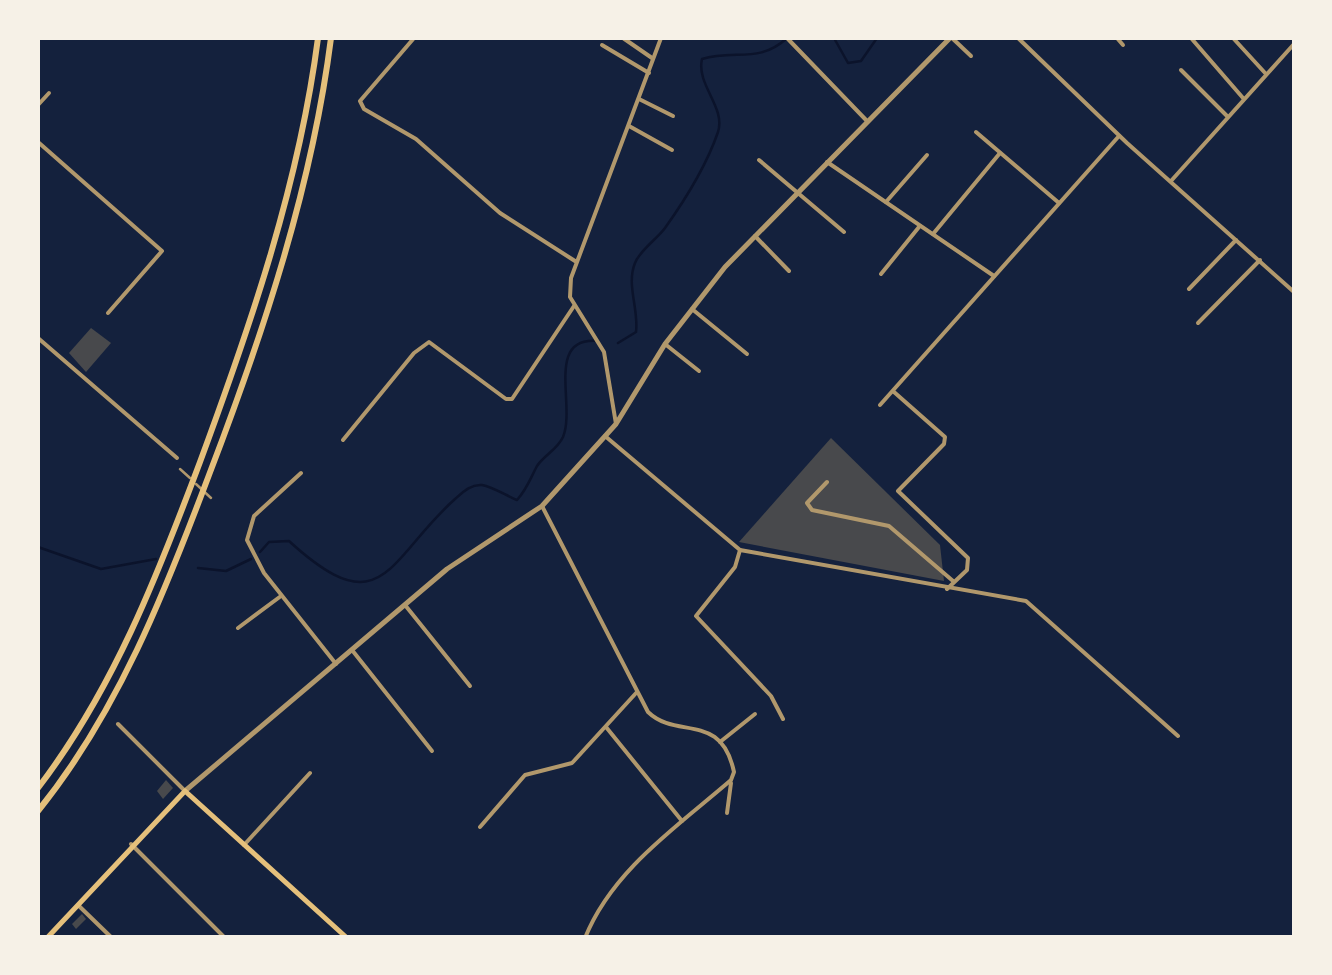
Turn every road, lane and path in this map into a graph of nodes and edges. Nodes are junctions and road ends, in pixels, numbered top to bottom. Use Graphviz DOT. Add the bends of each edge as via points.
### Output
graph roads {
  1 [pos="318,38"];
  2 [pos="332,38"];
  3 [pos="414,38"];
  4 [pos="623,38"];
  5 [pos="661,38"];
  6 [pos="788,38"];
  7 [pos="951,38"];
  8 [pos="1018,38"];
  9 [pos="1117,38"];
  10 [pos="1190,38"];
  11 [pos="1233,38"];
  12 [pos="1123,44"];
  13 [pos="1294,44"];
  14 [pos="602,45"];
  15 [pos="971,56"];
  16 [pos="654,59"];
  17 [pos="1181,70"];
  18 [pos="649,73"];
  19 [pos="1266,74"];
  20 [pos="49,93"];
  21 [pos="640,98"];
  22 [pos="1243,98"];
  23 [pos="38,105"];
  24 [pos="673,116"];
  25 [pos="1227,116"];
  26 [pos="867,121"];
  27 [pos="630,126"];
  28 [pos="976,132"];
  29 [pos="1119,136"];
  30 [pos="38,142"];
  31 [pos="672,150"];
  32 [pos="1000,153"];
  33 [pos="926,155"];
  34 [pos="759,160"];
  35 [pos="827,162"];
  36 [pos="1170,182"];
  37 [pos="797,192"];
  38 [pos="886,202"];
  39 [pos="1059,203"];
  40 [pos="920,226"];
  41 [pos="844,232"];
  42 [pos="932,234"];
  43 [pos="755,236"];
  44 [pos="1236,240"];
  45 [pos="1260,260"];
  46 [pos="574,261"];
  47 [pos="789,270"];
  48 [pos="881,274"];
  49 [pos="994,276"];
  50 [pos="1188,289"];
  51 [pos="1294,292"];
  52 [pos="574,305"];
  53 [pos="692,309"];
  54 [pos="108,313"];
  55 [pos="1198,323"];
  56 [pos="38,338"];
  57 [pos="665,344"];
  58 [pos="747,354"];
  59 [pos="699,370"];
  60 [pos="892,390"];
  61 [pos="880,404"];
  62 [pos="616,424"];
  63 [pos="606,436"];
  64 [pos="342,440"];
  65 [pos="177,458"];
  66 [pos="180,469"];
  67 [pos="301,473"];
  68 [pos="827,482"];
  69 [pos="210,498"];
  70 [pos="542,506"];
  71 [pos="740,550"];
  72 [pos="954,582"];
  73 [pos="947,589"];
  74 [pos="281,596"];
  75 [pos="405,605"];
  76 [pos="238,628"];
  77 [pos="352,650"];
  78 [pos="336,664"];
  79 [pos="470,686"];
  80 [pos="637,692"];
  81 [pos="755,714"];
  82 [pos="783,719"];
  83 [pos="118,724"];
  84 [pos="606,727"];
  85 [pos="1178,736"];
  86 [pos="720,742"];
  87 [pos="432,751"];
  88 [pos="310,773"];
  89 [pos="731,780"];
  90 [pos="38,788"];
  91 [pos="185,791"];
  92 [pos="38,811"];
  93 [pos="728,812"];
  94 [pos="683,821"];
  95 [pos="480,826"];
  96 [pos="131,844"];
  97 [pos="244,844"];
  98 [pos="78,906"];
  99 [pos="47,938"];
  100 [pos="112,938"];
  101 [pos="226,938"];
  102 [pos="347,938"];
  103 [pos="585,938"];
  1 -- 90 [label="highway" via="279,228 173,535 92,710"];
  2 -- 92 [label="highway" via="268,308 216,458 131,662 94,731"];
  3 -- 46 [label="street" via="368,87 360,101 364,109 416,139 500,212"];
  4 -- 16 [label="street"];
  5 -- 16 [label="street"];
  6 -- 26 [label="street"];
  7 -- 15 [label="street"];
  7 -- 26 [label="street"];
  8 -- 29 [label="street"];
  9 -- 12 [label="street"];
  10 -- 22 [label="street"];
  11 -- 19 [label="street"];
  13 -- 19 [label="street"];
  14 -- 18 [label="street"];
  16 -- 18 [label="street"];
  17 -- 25 [label="street"];
  18 -- 21 [label="street"];
  19 -- 22 [label="street"];
  20 -- 23 [label="street"];
  21 -- 24 [label="street"];
  21 -- 27 [label="street"];
  22 -- 25 [label="street"];
  25 -- 36 [label="street"];
  26 -- 35 [label="street"];
  27 -- 31 [label="street"];
  27 -- 46 [label="street"];
  28 -- 32 [label="street"];
  29 -- 36 [label="street"];
  29 -- 39 [label="street"];
  30 -- 54 [label="street" via="162,251"];
  32 -- 39 [label="street"];
  32 -- 42 [label="street"];
  33 -- 38 [label="street"];
  34 -- 37 [label="street"];
  35 -- 37 [label="street"];
  35 -- 38 [label="street"];
  36 -- 44 [label="street"];
  37 -- 41 [label="street"];
  37 -- 43 [label="street"];
  38 -- 40 [label="street"];
  39 -- 49 [label="street"];
  40 -- 42 [label="street"];
  40 -- 48 [label="street"];
  42 -- 49 [label="street"];
  43 -- 47 [label="street"];
  43 -- 53 [label="street"];
  44 -- 45 [label="street"];
  44 -- 50 [label="street"];
  45 -- 51 [label="street"];
  45 -- 55 [label="street"];
  46 -- 52 [label="street"];
  49 -- 60 [label="street"];
  52 -- 62 [label="street" via="604,352"];
  52 -- 64 [label="street" via="512,398 506,400 429,342"];
  53 -- 57 [label="street"];
  53 -- 58 [label="street"];
  56 -- 65 [label="street"];
  57 -- 59 [label="street"];
  57 -- 62 [label="street"];
  60 -- 61 [label="street"];
  60 -- 72 [label="street" via="945,437 898,491 968,558 967,570"];
  62 -- 63 [label="street"];
  63 -- 70 [label="street"];
  63 -- 71 [label="street"];
  66 -- 69 [label="street"];
  67 -- 74 [label="street" via="270,497 247,530 252,554"];
  68 -- 72 [label="street" via="808,503 812,510 889,526"];
  70 -- 75 [label="street"];
  70 -- 80 [label="street"];
  71 -- 73 [label="street"];
  71 -- 82 [label="street" via="735,567 696,614 771,696"];
  72 -- 73 [label="street"];
  73 -- 85 [label="street" via="1026,602"];
  74 -- 76 [label="street"];
  74 -- 78 [label="street"];
  75 -- 77 [label="street"];
  75 -- 79 [label="street"];
  77 -- 78 [label="street"];
  77 -- 87 [label="street"];
  78 -- 91 [label="street"];
  80 -- 84 [label="street"];
  80 -- 86 [label="street" via="655,719 702,728"];
  81 -- 86 [label="street"];
  83 -- 91 [label="street"];
  84 -- 94 [label="street"];
  84 -- 95 [label="street" via="569,765 525,775"];
  86 -- 89 [label="street" via="732,762"];
  88 -- 97 [label="street"];
  89 -- 93 [label="street"];
  89 -- 94 [label="street"];
  91 -- 96 [label="main road"];
  91 -- 97 [label="main road"];
  94 -- 103 [label="street" via="627,871"];
  96 -- 98 [label="main road"];
  96 -- 101 [label="street"];
  97 -- 102 [label="main road"];
  98 -- 99 [label="main road"];
  98 -- 100 [label="street"];
}
